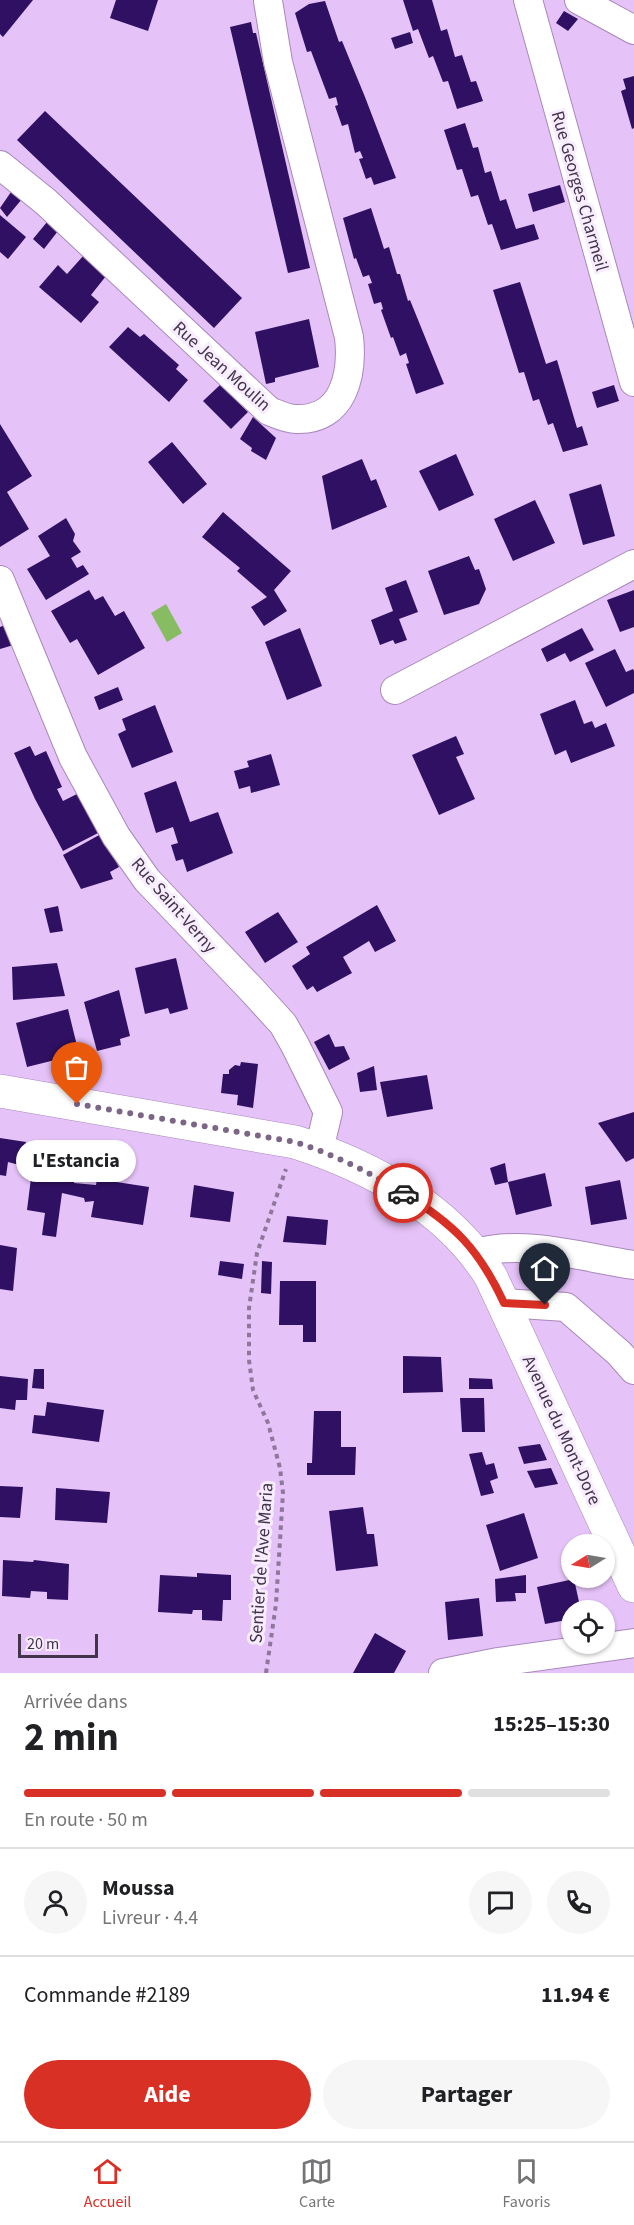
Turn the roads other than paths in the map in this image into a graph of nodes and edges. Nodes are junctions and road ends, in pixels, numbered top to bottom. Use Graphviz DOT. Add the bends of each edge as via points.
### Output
graph roads {
  1 [pos="269,0"];
  2 [pos="528,0"];
  3 [pos="579,0"];
  4 [pos="634,30"];
  5 [pos="0,165"];
  6 [pos="634,382"];
  7 [pos="634,564"];
  8 [pos="0,580"];
  9 [pos="395,690"];
  10 [pos="0,1091"];
  11 [pos="307,1146"];
  12 [pos="477,1253"];
  13 [pos="634,1265"];
  14 [pos="504,1303"];
  15 [pos="634,1370"];
  16 [pos="634,1586"];
  17 [pos="634,1643"];
  18 [pos="443,1673"];
  1 -- 5 [label="street, Rue Jean Moulin" via="278,62 350,347 350,373 344,392 313,417 294,419 269,411 46,202"];
  2 -- 6 [label="street, Rue Georges Charmeil"];
  3 -- 4 [label="street"];
  7 -- 9 [label="street"];
  8 -- 11 [label="street, Rue Saint-Verny" via="73,757 116,836 147,880 283,1024 296,1045 328,1112"];
  10 -- 11 [label="main road, Avenue du Mont-Dore"];
  11 -- 12 [label="main road, Avenue du Mont-Dore" via="374,1175 432,1210"];
  12 -- 13 [label="street" via="498,1247 520,1248"];
  12 -- 14 [label="main road, Avenue du Mont-Dore"];
  14 -- 15 [label="street" via="566,1307"];
  14 -- 16 [label="main road, Avenue du Mont-Dore"];
  17 -- 18 [label="street"];
}
